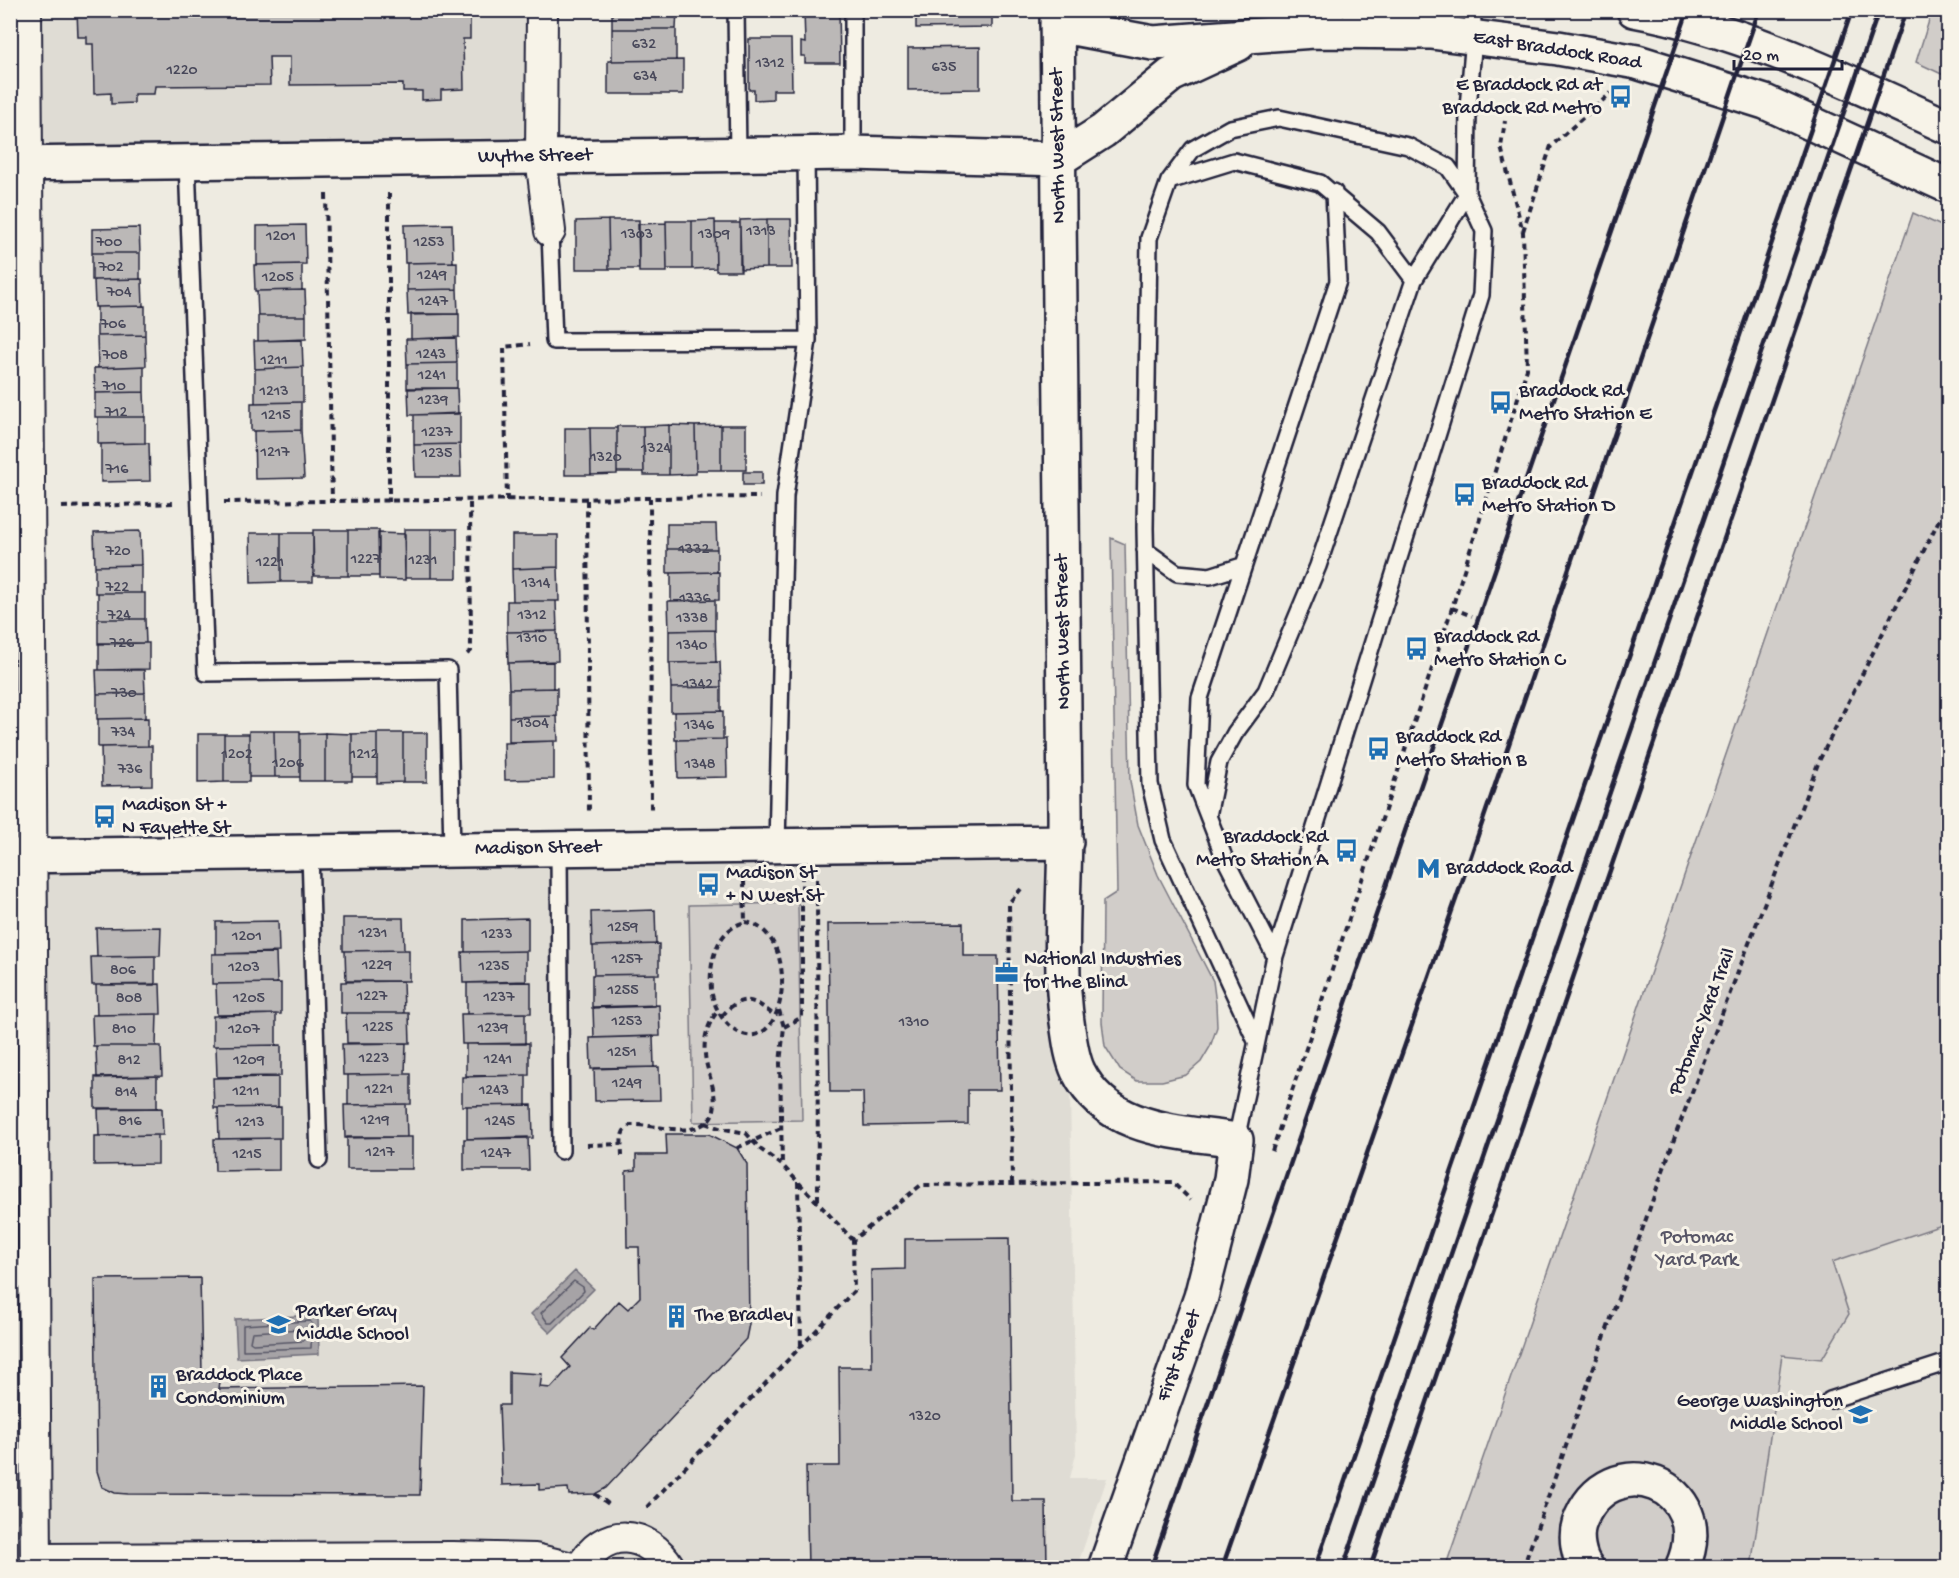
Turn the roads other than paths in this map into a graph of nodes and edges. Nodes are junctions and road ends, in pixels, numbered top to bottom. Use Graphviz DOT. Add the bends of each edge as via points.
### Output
graph roads {
  1 [pos="27,10"];
  2 [pos="542,10"];
  3 [pos="736,10"];
  4 [pos="853,10"];
  5 [pos="1112,10"];
  6 [pos="1634,10"];
  7 [pos="1057,18"];
  8 [pos="1473,24"];
  9 [pos="1265,34"];
  10 [pos="1948,127"];
  11 [pos="853,153"];
  12 [pos="806,154"];
  13 [pos="738,155"];
  14 [pos="541,157"];
  15 [pos="1059,159"];
  16 [pos="187,162"];
  17 [pos="19,164"];
  18 [pos="1168,181"];
  19 [pos="1948,186"];
  20 [pos="1334,192"];
  21 [pos="1467,194"];
  22 [pos="550,231"];
  23 [pos="1414,280"];
  24 [pos="19,305"];
  25 [pos="808,340"];
  26 [pos="1145,550"];
  27 [pos="1242,566"];
  28 [pos="20,575"];
  29 [pos="1209,816"];
  30 [pos="1066,842"];
  31 [pos="799,845"];
  32 [pos="574,848"];
  33 [pos="452,850"];
  34 [pos="310,852"];
  35 [pos="20,856"];
  36 [pos="1275,956"];
  37 [pos="1256,1041"];
  38 [pos="1236,1140"];
  39 [pos="561,1148"];
  40 [pos="319,1160"];
  41 [pos="21,1184"];
  42 [pos="1948,1362"];
  43 [pos="1830,1400"];
  44 [pos="36,1563"];
  45 [pos="572,1568"];
  46 [pos="581,1568"];
  47 [pos="670,1568"];
  48 [pos="1106,1568"];
  49 [pos="1587,1568"];
  50 [pos="1682,1568"];
  1 -- 17 [label="street"];
  2 -- 14 [label="street"];
  3 -- 13 [label="lane"];
  4 -- 11 [label="lane"];
  5 -- 7 [label="street"];
  6 -- 10 [label="street" via="1668,16 1805,62"];
  7 -- 9 [label="street, East Braddock Road" via="1153,43"];
  7 -- 15 [label="street, North West Street"];
  8 -- 9 [label="street, East Braddock Road" via="1431,32"];
  8 -- 19 [label="street, East Braddock Road" via="1637,62 1765,102"];
  8 -- 21 [label="lane"];
  9 -- 15 [label="street" via="1171,75 1102,131"];
  11 -- 12 [label="street, Wythe Street"];
  11 -- 15 [label="street, Wythe Street"];
  12 -- 13 [label="street, Wythe Street"];
  12 -- 25 [label="lane"];
  13 -- 14 [label="street, Wythe Street"];
  14 -- 16 [label="street, Wythe Street"];
  14 -- 22 [label="street"];
  15 -- 30 [label="street, North West Street"];
  16 -- 17 [label="street, Wythe Street"];
  16 -- 33 [label="lane" via="206,673 448,670"];
  17 -- 24 [label="street"];
  18 -- 20 [label="lane" via="1234,161 1320,183"];
  18 -- 21 [label="lane" via="1193,149 1230,128 1279,118 1408,146 1448,167"];
  18 -- 26 [label="lane" via="1149,238"];
  20 -- 23 [label="lane" via="1378,232"];
  20 -- 27 [label="lane" via="1338,281"];
  21 -- 23 [label="lane"];
  21 -- 36 [label="lane" via="1484,231 1481,296"];
  22 -- 25 [label="lane" via="554,341"];
  23 -- 29 [label="lane" via="1318,566 1266,691 1235,732 1219,762"];
  24 -- 28 [label="street" via="29,508"];
  25 -- 31 [label="lane" via="785,496"];
  26 -- 27 [label="lane" via="1177,573 1210,576"];
  26 -- 37 [label="lane" via="1149,784 1163,840"];
  27 -- 29 [label="lane" via="1200,698 1196,785"];
  28 -- 35 [label="street"];
  29 -- 36 [label="lane" via="1224,857"];
  30 -- 31 [label="street, Madison Street"];
  30 -- 38 [label="street, North West Street" via="1062,993 1078,1072 1101,1101 1127,1120"];
  31 -- 32 [label="street, Madison Street"];
  32 -- 33 [label="street, Madison Street"];
  32 -- 39 [label="lane"];
  33 -- 34 [label="street, Madison Street"];
  34 -- 35 [label="street, Madison Street"];
  34 -- 40 [label="lane"];
  35 -- 41 [label="street"];
  36 -- 37 [label="lane"];
  37 -- 38 [label="lane"];
  38 -- 48 [label="street, First Street" via="1231,1179 1201,1297"];
  41 -- 44 [label="street"];
  42 -- 43 [label="lane"];
  44 -- 45 [label="street" via="465,1557 535,1559"];
  46 -- 47 [label="street" via="600,1544 616,1538 648,1543 661,1553"];
  49 -- 50 [label="street" via="1578,1546 1578,1528 1584,1511 1594,1496 1609,1485 1645,1480 1676,1497 1686,1513 1692,1530 1690,1550"];
}
